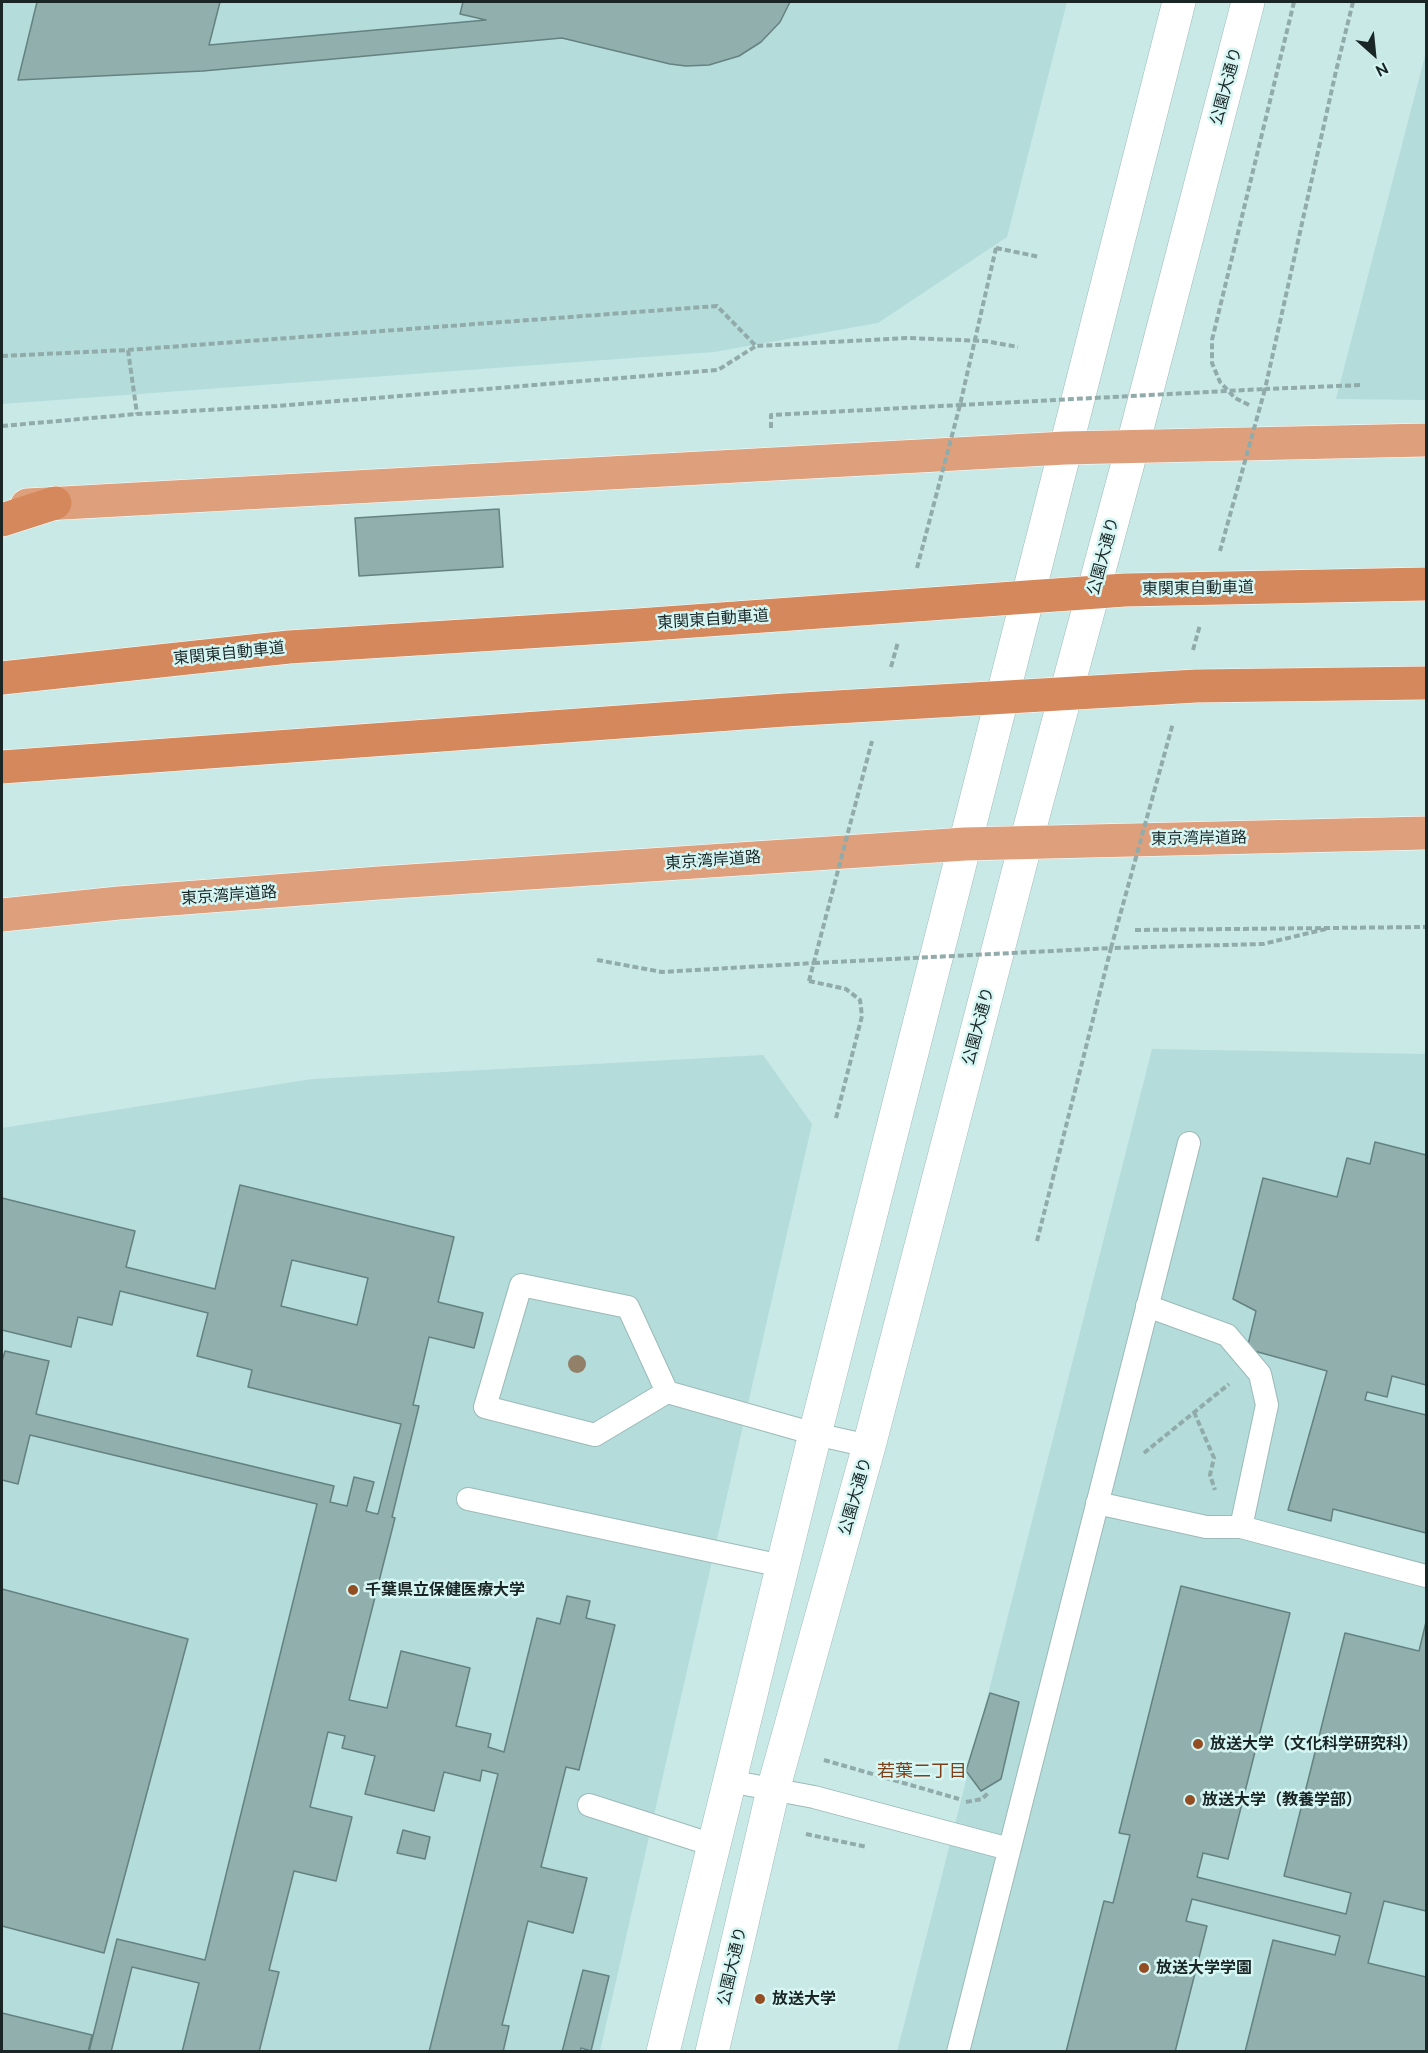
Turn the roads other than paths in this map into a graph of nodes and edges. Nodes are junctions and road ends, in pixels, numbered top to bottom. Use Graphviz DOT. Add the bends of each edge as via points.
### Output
graph roads {
  1 [pos="1179,2"];
  2 [pos="1248,2"];
  3 [pos="1426,440"];
  4 [pos="1065,448"];
  5 [pos="1132,448"];
  6 [pos="55,503"];
  7 [pos="2,507"];
  8 [pos="2,520"];
  9 [pos="1426,584"];
  10 [pos="2,678"];
  11 [pos="1426,683"];
  12 [pos="2,767"];
  13 [pos="1426,833"];
  14 [pos="1026,842"];
  15 [pos="965,844"];
  16 [pos="2,915"];
  17 [pos="1189,1143"];
  18 [pos="1147,1306"];
  19 [pos="667,1392"];
  20 [pos="815,1434"];
  21 [pos="868,1446"];
  22 [pos="1099,1496"];
  23 [pos="468,1500"];
  24 [pos="1241,1527"];
  25 [pos="782,1566"];
  26 [pos="1426,1576"];
  27 [pos="729,1781"];
  28 [pos="773,1790"];
  29 [pos="589,1805"];
  30 [pos="713,1845"];
  31 [pos="1009,1849"];
  32 [pos="663,2052"];
  33 [pos="712,2052"];
  34 [pos="958,2052"];
  1 -- 4 [label="street"];
  2 -- 5 [label="street, 公園大通り"];
  3 -- 5 [label="highway"];
  4 -- 5 [label="highway"];
  4 -- 6 [label="highway"];
  4 -- 15 [label="street"];
  5 -- 14 [label="street, 公園大通り"];
  6 -- 7 [label="highway"];
  6 -- 8 [label="highway"];
  9 -- 10 [label="highway, 東関東自動車道, bridge" via="1125,590 289,647"];
  11 -- 12 [label="highway, bridge" via="1196,686 785,710"];
  13 -- 14 [label="highway, 東京湾岸道路"];
  14 -- 15 [label="highway, 東京湾岸道路"];
  14 -- 21 [label="street, 公園大通り"];
  15 -- 16 [label="highway, 東京湾岸道路" via="391,882"];
  15 -- 20 [label="street"];
  17 -- 18 [label="lane"];
  18 -- 22 [label="lane"];
  18 -- 24 [label="lane" via="1227,1335 1260,1374 1266,1405"];
  19 -- 19 [label="lane" via="595,1436 486,1407 521,1285 628,1307"];
  19 -- 20 [label="lane"];
  20 -- 21 [label="lane"];
  20 -- 25 [label="street"];
  21 -- 28 [label="street, 公園大通り"];
  22 -- 24 [label="lane" via="1206,1527"];
  22 -- 31 [label="lane"];
  23 -- 25 [label="lane"];
  24 -- 26 [label="lane"];
  25 -- 27 [label="street"];
  27 -- 28 [label="lane"];
  27 -- 30 [label="street"];
  28 -- 31 [label="lane" via="814,1797"];
  28 -- 33 [label="street, 公園大通り"];
  29 -- 30 [label="lane"];
  30 -- 32 [label="street"];
  31 -- 34 [label="lane"];
}
